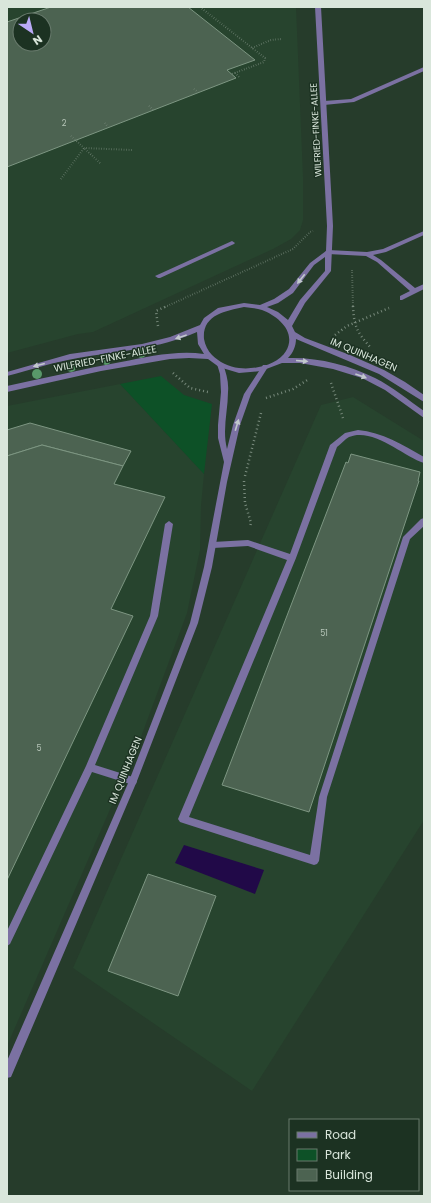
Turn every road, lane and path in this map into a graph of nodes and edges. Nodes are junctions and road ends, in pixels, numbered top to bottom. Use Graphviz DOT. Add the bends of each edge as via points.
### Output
graph roads {
  1 [pos="200,7"];
  2 [pos="318,7"];
  3 [pos="282,38"];
  4 [pos="252,48"];
  5 [pos="424,69"];
  6 [pos="235,73"];
  7 [pos="232,74"];
  8 [pos="240,78"];
  9 [pos="194,89"];
  10 [pos="198,92"];
  11 [pos="324,103"];
  12 [pos="149,106"];
  13 [pos="153,110"];
  14 [pos="105,123"];
  15 [pos="108,126"];
  16 [pos="71,136"];
  17 [pos="84,148"];
  18 [pos="132,150"];
  19 [pos="100,163"];
  20 [pos="61,179"];
  21 [pos="330,226"];
  22 [pos="424,233"];
  23 [pos="232,243"];
  24 [pos="328,252"];
  25 [pos="351,253"];
  26 [pos="367,254"];
  27 [pos="158,276"];
  28 [pos="424,286"];
  29 [pos="415,291"];
  30 [pos="402,298"];
  31 [pos="261,307"];
  32 [pos="156,311"];
  33 [pos="354,323"];
  34 [pos="289,325"];
  35 [pos="201,327"];
  36 [pos="293,334"];
  37 [pos="371,348"];
  38 [pos="330,350"];
  39 [pos="208,357"];
  40 [pos="279,361"];
  41 [pos="220,364"];
  42 [pos="324,365"];
  43 [pos="265,367"];
  44 [pos="168,368"];
  45 [pos="7,374"];
  46 [pos="329,376"];
  47 [pos="7,390"];
  48 [pos="226,396"];
  49 [pos="265,399"];
  50 [pos="424,399"];
  51 [pos="263,407"];
  52 [pos="424,415"];
  53 [pos="349,434"];
  54 [pos="424,460"];
  55 [pos="226,462"];
  56 [pos="424,521"];
  57 [pos="169,524"];
  58 [pos="248,543"];
  59 [pos="213,544"];
  60 [pos="292,558"];
  61 [pos="90,766"];
  62 [pos="133,781"];
  63 [pos="7,941"];
  64 [pos="7,1073"];
  1 -- 4 [label="path"];
  2 -- 11 [label="street, WILFRIED-FINKE-ALLEE"];
  3 -- 4 [label="path"];
  4 -- 6 [label="path" via="265,58 264,62"];
  5 -- 11 [label="street" via="352,101"];
  6 -- 7 [label="path"];
  6 -- 8 [label="path"];
  9 -- 10 [label="path"];
  11 -- 21 [label="street, WILFRIED-FINKE-ALLEE"];
  12 -- 13 [label="path"];
  14 -- 15 [label="path"];
  16 -- 17 [label="path"];
  17 -- 18 [label="path"];
  17 -- 19 [label="path"];
  17 -- 20 [label="path"];
  21 -- 24 [label="street, WILFRIED-FINKE-ALLEE"];
  21 -- 32 [label="path" via="310,232 293,249"];
  22 -- 26 [label="street" via="384,252"];
  23 -- 27 [label="street"];
  24 -- 25 [label="street"];
  24 -- 31 [label="street, one-way" via="312,264 291,291"];
  24 -- 34 [label="street, WILFRIED-FINKE-ALLEE" via="328,270 302,302"];
  25 -- 26 [label="street"];
  25 -- 33 [label="path"];
  26 -- 29 [label="street"];
  28 -- 29 [label="street"];
  29 -- 30 [label="street"];
  30 -- 33 [label="path" via="381,313"];
  31 -- 34 [label="street" via="279,315"];
  31 -- 35 [label="street" via="244,305 224,309 210,316"];
  33 -- 37 [label="path" via="361,337"];
  33 -- 38 [label="path" via="334,336"];
  34 -- 36 [label="street"];
  35 -- 39 [label="street" via="200,344"];
  35 -- 45 [label="street, WILFRIED-FINKE-ALLEE, one-way" via="168,341 77,355"];
  36 -- 38 [label="street, IM QUINHAGEN"];
  36 -- 40 [label="street" via="291,348"];
  38 -- 50 [label="street, IM QUINHAGEN" via="390,375"];
  39 -- 41 [label="street"];
  39 -- 47 [label="street, WILFRIED-FINKE-ALLEE" via="164,357 84,371"];
  40 -- 42 [label="street, IM QUINHAGEN, one-way" via="297,360"];
  40 -- 43 [label="street"];
  41 -- 43 [label="street" via="246,370"];
  41 -- 48 [label="street, IM QUINHAGEN"];
  42 -- 49 [label="path" via="302,384"];
  42 -- 52 [label="street, IM QUINHAGEN, one-way" via="365,377"];
  55 -- 43 [label="street, IM QUINHAGEN, one-way" via="246,398"];
  44 -- 48 [label="path" via="190,388"];
  46 -- 53 [label="path"];
  48 -- 55 [label="street, IM QUINHAGEN" via="221,435"];
  51 -- 58 [label="path" via="243,483 251,523"];
  53 -- 54 [label="street" via="363,432"];
  53 -- 60 [label="street" via="334,445"];
  55 -- 59 [label="street, IM QUINHAGEN"];
  56 -- 60 [label="street" via="407,537 404,545 323,797 314,861 183,819"];
  57 -- 61 [label="street" via="154,616"];
  58 -- 59 [label="street"];
  58 -- 60 [label="street"];
  59 -- 62 [label="street, IM QUINHAGEN" via="202,601"];
  61 -- 62 [label="street"];
  61 -- 63 [label="street"];
  62 -- 64 [label="street, IM QUINHAGEN"];
}
